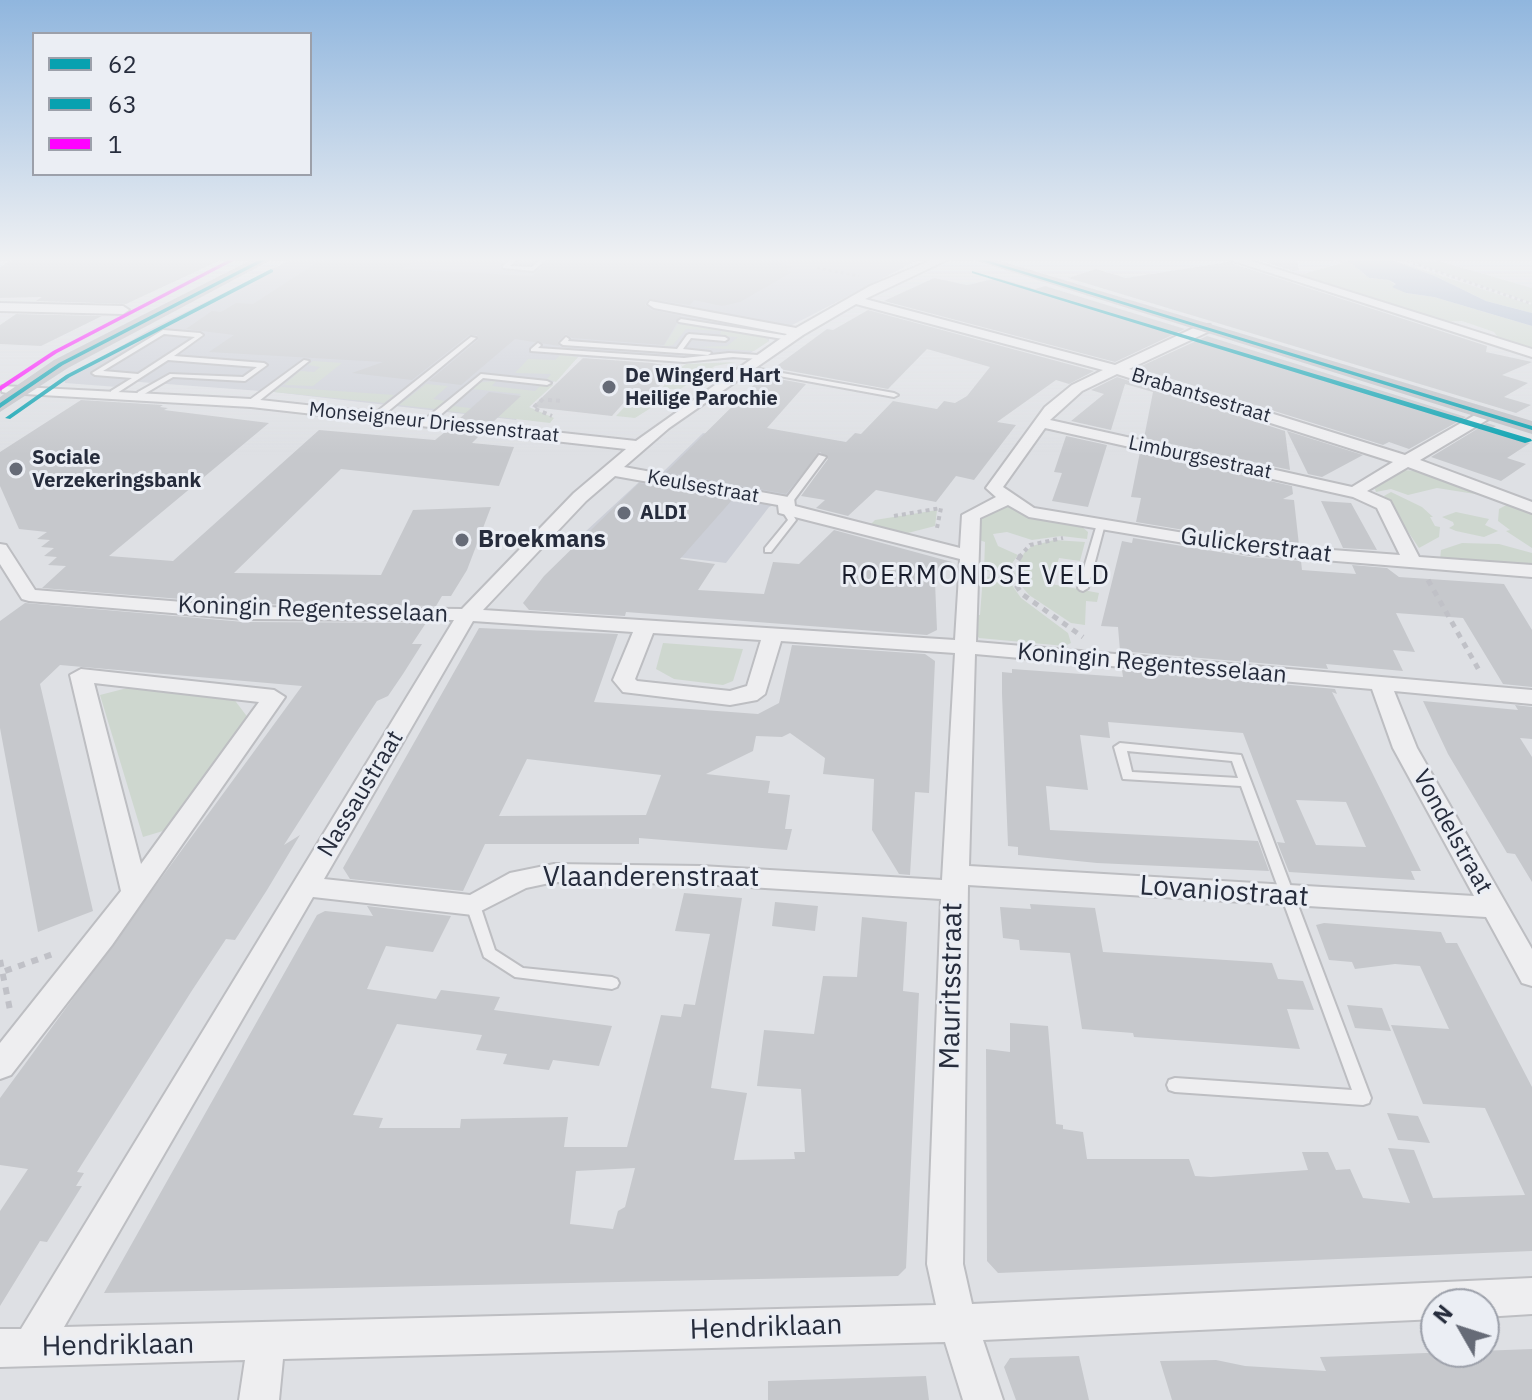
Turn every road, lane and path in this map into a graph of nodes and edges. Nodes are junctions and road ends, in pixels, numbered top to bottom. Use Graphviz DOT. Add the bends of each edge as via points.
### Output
graph roads {
  1 [pos="121,324"];
  2 [pos="137,324"];
  3 [pos="708,324"];
  4 [pos="745,324"];
  5 [pos="812,324"];
  6 [pos="946,324"];
  7 [pos="1193,324"];
  8 [pos="1441,324"];
  9 [pos="1205,328"];
  10 [pos="793,335"];
  11 [pos="473,338"];
  12 [pos="566,339"];
  13 [pos="725,339"];
  14 [pos="538,345"];
  15 [pos="679,351"];
  16 [pos="1532,353"];
  17 [pos="166,358"];
  18 [pos="306,361"];
  19 [pos="739,361"];
  20 [pos="1114,369"];
  21 [pos="140,376"];
  22 [pos="547,383"];
  23 [pos="114,393"];
  24 [pos="8,394"];
  25 [pos="141,394"];
  26 [pos="894,395"];
  27 [pos="251,403"];
  28 [pos="1487,414"];
  29 [pos="377,416"];
  30 [pos="427,422"];
  31 [pos="1041,423"];
  32 [pos="1532,428"];
  33 [pos="637,446"];
  34 [pos="822,457"];
  35 [pos="1407,461"];
  36 [pos="611,470"];
  37 [pos="1358,493"];
  38 [pos="1007,499"];
  39 [pos="786,505"];
  40 [pos="1532,508"];
  41 [pos="1099,533"];
  42 [pos="768,550"];
  43 [pos="2,552"];
  44 [pos="968,555"];
  45 [pos="1416,562"];
  46 [pos="1532,571"];
  47 [pos="1083,588"];
  48 [pos="467,615"];
  49 [pos="645,627"];
  50 [pos="772,636"];
  51 [pos="962,647"];
  52 [pos="1080,658"];
  53 [pos="1381,685"];
  54 [pos="1492,694"];
  55 [pos="1532,697"];
  56 [pos="1246,782"];
  57 [pos="955,882"];
  58 [pos="306,887"];
  59 [pos="135,892"];
  60 [pos="1289,896"];
  61 [pos="473,905"];
  62 [pos="1493,907"];
  63 [pos="0,960"];
  64 [pos="1532,975"];
  65 [pos="612,983"];
  66 [pos="7,1056"];
  67 [pos="1175,1085"];
  68 [pos="1532,1296"];
  69 [pos="958,1323"];
  70 [pos="266,1342"];
  71 [pos="15,1348"];
  72 [pos="259,1400"];
  73 [pos="983,1400"];
  1 -- 24 [label="street" via="65,351"];
  2 -- 24 [label="street"];
  3 -- 10 [label="lane"];
  4 -- 10 [label="street"];
  5 -- 10 [label="street, Nassaustraat"];
  6 -- 20 [label="street, Brabantsestraat"];
  7 -- 9 [label="street"];
  8 -- 16 [label="street"];
  9 -- 20 [label="street"];
  9 -- 28 [label="street"];
  10 -- 19 [label="street, Nassaustraat" via="758,357"];
  11 -- 29 [label="lane"];
  12 -- 15 [label="lane" via="563,343"];
  13 -- 15 [label="lane" via="689,336"];
  14 -- 19 [label="lane" via="533,350"];
  15 -- 19 [label="lane"];
  17 -- 21 [label="lane"];
  17 -- 21 [label="lane" via="200,335 163,332 95,373"];
  17 -- 25 [label="lane" via="264,365 245,379 172,375"];
  18 -- 27 [label="lane"];
  19 -- 26 [label="lane"];
  19 -- 33 [label="street, Nassaustraat"];
  20 -- 31 [label="street" via="1077,388"];
  20 -- 35 [label="street, Brabantsestraat"];
  21 -- 23 [label="lane"];
  22 -- 30 [label="lane" via="481,376"];
  23 -- 24 [label="street, Monseigneur Driessenstraat"];
  23 -- 25 [label="street, Monseigneur Driessenstraat"];
  25 -- 27 [label="street, Monseigneur Driessenstraat"];
  27 -- 29 [label="street, Monseigneur Driessenstraat"];
  28 -- 32 [label="street"];
  28 -- 35 [label="street"];
  29 -- 30 [label="street, Monseigneur Driessenstraat"];
  30 -- 33 [label="street, Monseigneur Driessenstraat"];
  31 -- 37 [label="street, Limburgsestraat"];
  31 -- 38 [label="street" via="994,488"];
  33 -- 36 [label="street, Nassaustraat"];
  34 -- 39 [label="lane"];
  35 -- 37 [label="street"];
  35 -- 40 [label="street, Brabantsestraat"];
  36 -- 39 [label="street, Keulsestraat"];
  36 -- 48 [label="street, Nassaustraat"];
  37 -- 45 [label="street" via="1384,505"];
  38 -- 41 [label="street, Gulickerstraat" via="1029,512"];
  38 -- 44 [label="street, Mauritsstraat" via="971,515"];
  39 -- 42 [label="lane" via="792,520"];
  39 -- 44 [label="street, Keulsestraat"];
  41 -- 45 [label="street, Gulickerstraat"];
  41 -- 47 [label="lane"];
  41 -- 52 [label="path" via="1036,543 1022,552 1009,575 1022,594 1083,636"];
  43 -- 48 [label="street, Koningin Regentesselaan" via="29,595 244,613"];
  44 -- 51 [label="street, Mauritsstraat"];
  45 -- 46 [label="street, Gulickerstraat"];
  45 -- 54 [label="path"];
  48 -- 49 [label="street, Koningin Regentesselaan"];
  48 -- 58 [label="street, Nassaustraat"];
  49 -- 50 [label="street, Koningin Regentesselaan"];
  49 -- 50 [label="street" via="624,680 631,687 730,698 757,689"];
  50 -- 51 [label="street, Koningin Regentesselaan"];
  51 -- 52 [label="street, Koningin Regentesselaan"];
  51 -- 57 [label="street, Mauritsstraat"];
  52 -- 53 [label="street, Koningin Regentesselaan"];
  53 -- 54 [label="street, Koningin Regentesselaan"];
  53 -- 62 [label="street, Vondelstraat" via="1405,748"];
  54 -- 55 [label="street, Koningin Regentesselaan"];
  56 -- 56 [label="lane" via="1237,758 1120,747 1127,776"];
  56 -- 60 [label="lane"];
  57 -- 60 [label="street, Lovaniostraat"];
  57 -- 61 [label="street, Vlaanderenstraat" via="554,873 519,880"];
  57 -- 69 [label="street, Mauritsstraat" via="945,1264"];
  58 -- 61 [label="street"];
  58 -- 71 [label="street, Nassaustraat"];
  59 -- 59 [label="street" via="256,723 274,697 81,675"];
  59 -- 66 [label="street"];
  60 -- 62 [label="street, Lovaniostraat"];
  60 -- 67 [label="lane" via="1363,1098"];
  61 -- 65 [label="lane" via="489,953 520,973"];
  62 -- 64 [label="street, Vondelstraat"];
  63 -- 66 [label="path"];
  68 -- 69 [label="street, Hendriklaan"];
  69 -- 70 [label="street, Hendriklaan"];
  69 -- 73 [label="street, Mauritsstraat"];
  70 -- 71 [label="street, Hendriklaan"];
  70 -- 72 [label="street"];
}
